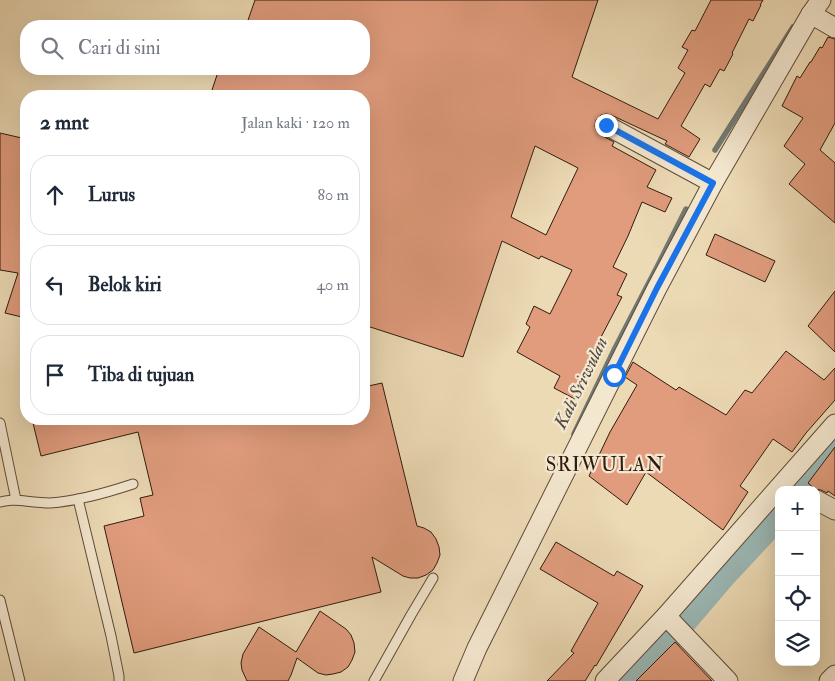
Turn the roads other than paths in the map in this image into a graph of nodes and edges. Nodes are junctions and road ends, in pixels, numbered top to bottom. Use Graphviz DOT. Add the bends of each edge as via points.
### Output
graph roads {
  1 [pos="816,7"];
  2 [pos="835,28"];
  3 [pos="606,125"];
  4 [pos="713,183"];
  5 [pos="0,424"];
  6 [pos="835,424"];
  7 [pos="133,484"];
  8 [pos="790,486"];
  9 [pos="78,499"];
  10 [pos="16,500"];
  11 [pos="0,502"];
  12 [pos="820,502"];
  13 [pos="775,503"];
  14 [pos="835,510"];
  15 [pos="433,578"];
  16 [pos="0,600"];
  17 [pos="672,622"];
  18 [pos="835,674"];
  19 [pos="20,681"];
  20 [pos="119,681"];
  21 [pos="374,681"];
  22 [pos="463,681"];
  23 [pos="605,681"];
  24 [pos="728,681"];
  25 [pos="829,681"];
  1 -- 2 [label="street"];
  1 -- 4 [label="street"];
  3 -- 4 [label="street"];
  4 -- 22 [label="street" via="652,296"];
  5 -- 10 [label="lane"];
  6 -- 8 [label="street"];
  7 -- 9 [label="lane"];
  9 -- 10 [label="lane" via="50,503"];
  9 -- 20 [label="lane"];
  10 -- 11 [label="lane"];
  12 -- 14 [label="street"];
  13 -- 17 [label="street"];
  15 -- 21 [label="lane"];
  16 -- 19 [label="lane"];
  17 -- 23 [label="street"];
  17 -- 24 [label="street"];
  18 -- 25 [label="street"];
}
